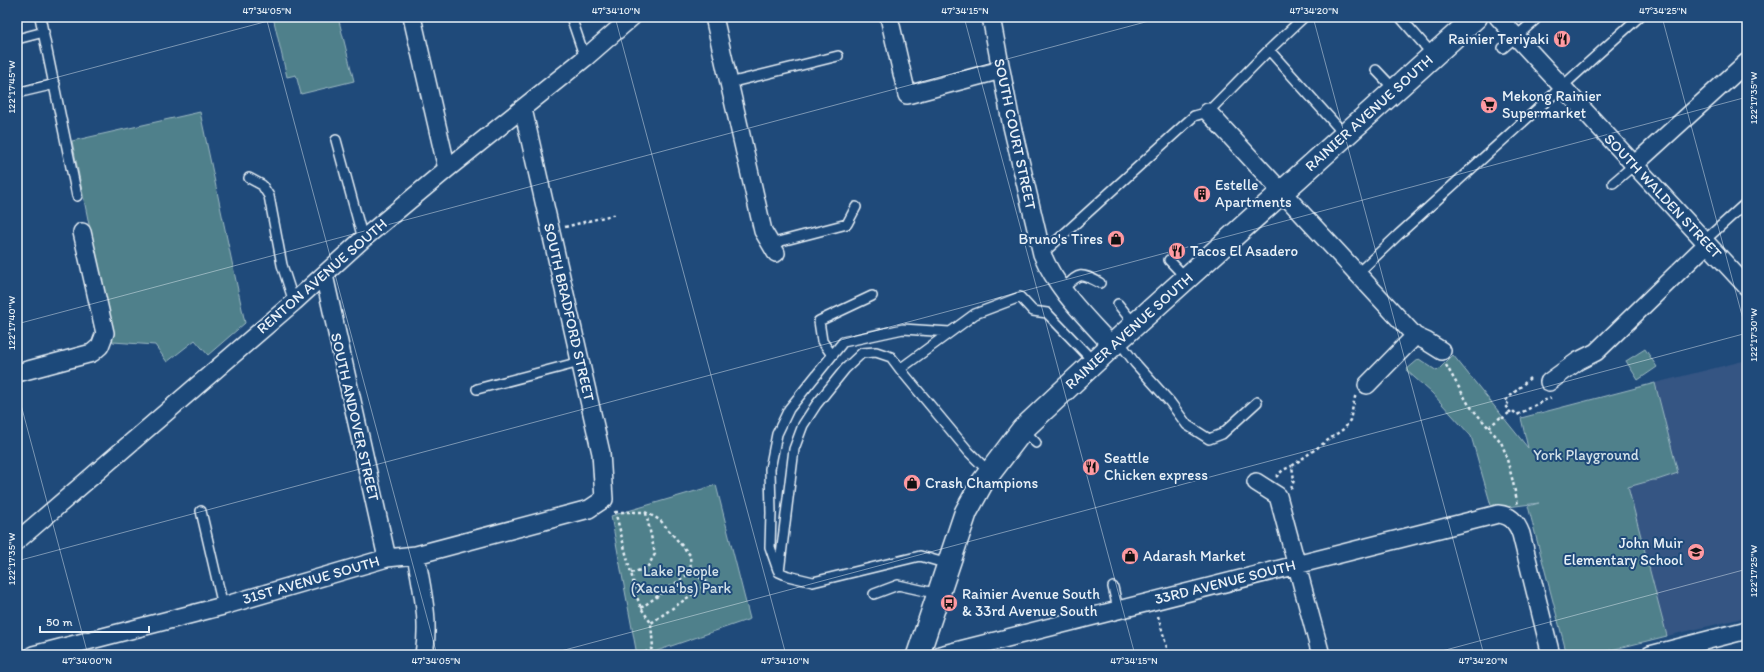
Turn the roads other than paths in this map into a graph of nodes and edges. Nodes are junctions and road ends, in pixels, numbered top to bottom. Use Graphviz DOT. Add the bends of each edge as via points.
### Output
graph roads {
  1 [pos="40,17"];
  2 [pos="412,17"];
  3 [pos="571,17"];
  4 [pos="632,17"];
  5 [pos="714,17"];
  6 [pos="889,17"];
  7 [pos="991,17"];
  8 [pos="1304,17"];
  9 [pos="1400,17"];
  10 [pos="1476,17"];
  11 [pos="1498,17"];
  12 [pos="1639,17"];
  13 [pos="1535,20"];
  14 [pos="44,32"];
  15 [pos="1516,37"];
  16 [pos="17,39"];
  17 [pos="1503,48"];
  18 [pos="1269,50"];
  19 [pos="1433,55"];
  20 [pos="838,56"];
  21 [pos="585,58"];
  22 [pos="1747,62"];
  23 [pos="1001,70"];
  24 [pos="1376,70"];
  25 [pos="729,83"];
  26 [pos="55,84"];
  27 [pos="1562,87"];
  28 [pos="1395,90"];
  29 [pos="17,93"];
  30 [pos="523,109"];
  31 [pos="1208,112"];
  32 [pos="1345,135"];
  33 [pos="336,140"];
  34 [pos="1634,165"];
  35 [pos="447,169"];
  36 [pos="249,178"];
  37 [pos="1613,183"];
  38 [pos="1283,192"];
  39 [pos="77,196"];
  40 [pos="1747,202"];
  41 [pos="856,207"];
  42 [pos="82,232"];
  43 [pos="363,239"];
  44 [pos="1706,242"];
  45 [pos="773,248"];
  46 [pos="1042,254"];
  47 [pos="1169,260"];
  48 [pos="1358,273"];
  49 [pos="324,275"];
  50 [pos="1187,279"];
  51 [pos="1100,283"];
  52 [pos="1747,287"];
  53 [pos="1062,290"];
  54 [pos="872,296"];
  55 [pos="294,302"];
  56 [pos="1118,304"];
  57 [pos="1135,325"];
  58 [pos="950,332"];
  59 [pos="1415,336"];
  60 [pos="1115,343"];
  61 [pos="832,355"];
  62 [pos="1443,357"];
  63 [pos="580,362"];
  64 [pos="1094,362"];
  65 [pos="900,369"];
  66 [pos="17,373"];
  67 [pos="1367,385"];
  68 [pos="477,389"];
  69 [pos="1550,390"];
  70 [pos="1257,402"];
  71 [pos="990,473"];
  72 [pos="1256,482"];
  73 [pos="589,510"];
  74 [pos="201,511"];
  75 [pos="17,541"];
  76 [pos="416,555"];
  77 [pos="387,558"];
  78 [pos="948,564"];
  79 [pos="1296,564"];
  80 [pos="779,572"];
  81 [pos="1113,586"];
  82 [pos="874,594"];
  83 [pos="939,594"];
  84 [pos="223,606"];
  85 [pos="1118,609"];
  86 [pos="1747,630"];
  87 [pos="33,655"];
  88 [pos="424,655"];
  89 [pos="918,655"];
  90 [pos="940,655"];
  91 [pos="1321,655"];
  92 [pos="1551,655"];
  93 [pos="1650,655"];
  1 -- 14 [label="lane"];
  2 -- 35 [label="street"];
  3 -- 21 [label="lane"];
  4 -- 21 [label="street, RENTON AVENUE SOUTH"];
  5 -- 25 [label="street"];
  6 -- 23 [label="street" via="907,95"];
  7 -- 23 [label="street, SOUTH COURT STREET"];
  8 -- 18 [label="lane"];
  9 -- 19 [label="lane"];
  10 -- 19 [label="main road, RAINIER AVENUE SOUTH"];
  11 -- 15 [label="street, SOUTH WALDEN STREET"];
  12 -- 27 [label="lane"];
  13 -- 15 [label="lane"];
  14 -- 16 [label="lane"];
  14 -- 26 [label="lane"];
  15 -- 17 [label="lane"];
  15 -- 27 [label="street, SOUTH WALDEN STREET"];
  18 -- 31 [label="lane"];
  18 -- 32 [label="lane"];
  19 -- 28 [label="main road, RAINIER AVENUE SOUTH"];
  20 -- 25 [label="lane"];
  21 -- 30 [label="street, RENTON AVENUE SOUTH"];
  22 -- 34 [label="street"];
  23 -- 46 [label="street, SOUTH COURT STREET"];
  24 -- 28 [label="lane"];
  25 -- 45 [label="street" via="763,231"];
  26 -- 29 [label="lane"];
  26 -- 39 [label="lane"];
  27 -- 34 [label="street, SOUTH WALDEN STREET"];
  27 -- 48 [label="lane"];
  28 -- 32 [label="main road, RAINIER AVENUE SOUTH"];
  30 -- 35 [label="street, RENTON AVENUE SOUTH"];
  30 -- 63 [label="street, SOUTH BRADFORD STREET"];
  31 -- 38 [label="street"];
  31 -- 46 [label="lane" via="1194,116"];
  32 -- 38 [label="main road, RAINIER AVENUE SOUTH"];
  33 -- 43 [label="lane"];
  34 -- 37 [label="lane"];
  34 -- 44 [label="street, SOUTH WALDEN STREET"];
  35 -- 43 [label="street, RENTON AVENUE SOUTH"];
  36 -- 55 [label="lane" via="262,185 269,196 282,265"];
  38 -- 48 [label="street"];
  38 -- 50 [label="main road, RAINIER AVENUE SOUTH"];
  40 -- 44 [label="lane"];
  41 -- 45 [label="lane" via="847,224"];
  42 -- 66 [label="street" via="105,333 100,346 92,353"];
  43 -- 49 [label="street, RENTON AVENUE SOUTH"];
  44 -- 52 [label="street, SOUTH WALDEN STREET"];
  44 -- 69 [label="street" via="1596,352 1578,361"];
  46 -- 53 [label="street, SOUTH COURT STREET" via="1048,269"];
  47 -- 50 [label="lane"];
  48 -- 59 [label="street"];
  49 -- 55 [label="street, RENTON AVENUE SOUTH"];
  49 -- 77 [label="street, SOUTH ANDOVER STREET"];
  50 -- 57 [label="main road, RAINIER AVENUE SOUTH"];
  51 -- 53 [label="lane" via="1085,275 1077,276"];
  53 -- 60 [label="street, SOUTH COURT STREET"];
  54 -- 61 [label="lane" via="819,321 822,341"];
  55 -- 75 [label="street, RENTON AVENUE SOUTH"];
  56 -- 57 [label="lane"];
  57 -- 60 [label="main road, RAINIER AVENUE SOUTH"];
  58 -- 61 [label="lane" via="903,329 843,342"];
  58 -- 64 [label="lane" via="975,314 1020,297 1033,311 1047,313"];
  58 -- 65 [label="lane"];
  59 -- 62 [label="street" via="1426,341"];
  59 -- 67 [label="street"];
  60 -- 64 [label="main road, RAINIER AVENUE SOUTH"];
  60 -- 70 [label="lane" via="1170,402 1187,425 1209,439 1222,434"];
  61 -- 80 [label="lane" via="789,409 777,434 770,469 770,547"];
  63 -- 68 [label="lane"];
  63 -- 73 [label="street, SOUTH BRADFORD STREET" via="601,453 604,499"];
  64 -- 71 [label="main road, RAINIER AVENUE SOUTH" via="1029,436"];
  65 -- 71 [label="lane" via="969,452"];
  65 -- 80 [label="lane" via="891,357 876,352 862,353 845,369 803,425 794,449"];
  71 -- 78 [label="main road, RAINIER AVENUE SOUTH" via="966,512"];
  72 -- 79 [label="street" via="1278,496"];
  73 -- 76 [label="street, 31ST AVENUE SOUTH"];
  74 -- 84 [label="lane"];
  76 -- 77 [label="street, 31ST AVENUE SOUTH"];
  76 -- 88 [label="street" via="427,619"];
  77 -- 84 [label="street, 31ST AVENUE SOUTH"];
  78 -- 80 [label="lane" via="920,556 813,582"];
  78 -- 83 [label="main road, RAINIER AVENUE SOUTH"];
  79 -- 85 [label="street, 33RD AVENUE SOUTH"];
  79 -- 91 [label="street"];
  79 -- 92 [label="street, 33RD AVENUE SOUTH" via="1513,512 1521,534"];
  81 -- 85 [label="lane"];
  82 -- 83 [label="lane" via="898,585"];
  83 -- 89 [label="main road, RAINIER AVENUE SOUTH"];
  84 -- 87 [label="street, 31ST AVENUE SOUTH"];
  85 -- 90 [label="street, 33RD AVENUE SOUTH"];
  86 -- 93 [label="street"];
}
